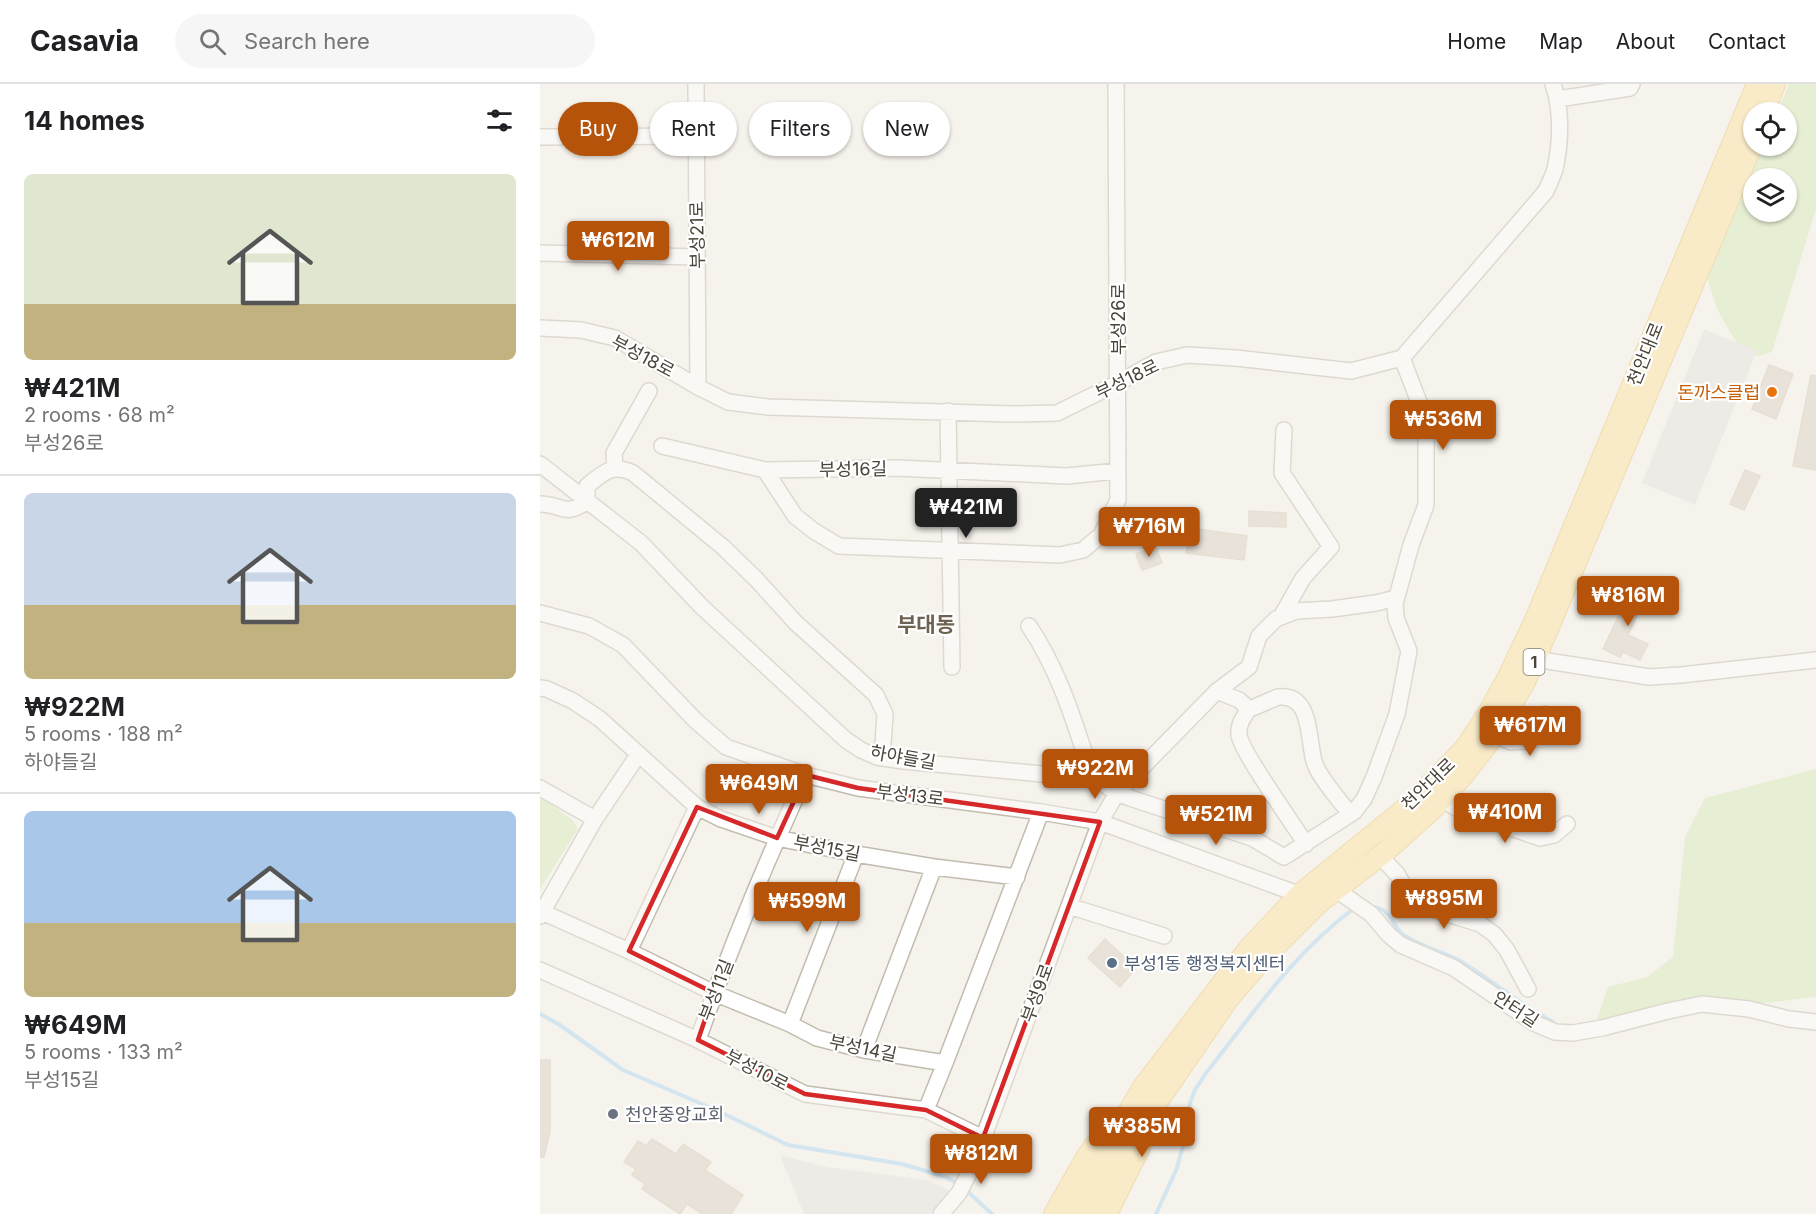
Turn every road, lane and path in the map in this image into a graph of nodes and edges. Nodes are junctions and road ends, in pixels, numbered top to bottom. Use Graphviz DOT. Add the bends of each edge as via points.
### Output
graph roads {
  1 [pos="696,84"];
  2 [pos="1116,84"];
  3 [pos="1632,84"];
  4 [pos="1757,84"];
  5 [pos="1775,84"];
  6 [pos="1556,91"];
  7 [pos="696,102"];
  8 [pos="1768,102"];
  9 [pos="650,136"];
  10 [pos="540,137"];
  11 [pos="696,156"];
  12 [pos="1747,156"];
  13 [pos="540,253"];
  14 [pos="697,257"];
  15 [pos="540,328"];
  16 [pos="1402,358"];
  17 [pos="1118,383"];
  18 [pos="698,387"];
  19 [pos="649,391"];
  20 [pos="948,411"];
  21 [pos="1284,430"];
  22 [pos="662,446"];
  23 [pos="540,464"];
  24 [pos="615,468"];
  25 [pos="765,470"];
  26 [pos="947,470"];
  27 [pos="1118,471"];
  28 [pos="587,501"];
  29 [pos="540,504"];
  30 [pos="950,550"];
  31 [pos="1396,598"];
  32 [pos="540,613"];
  33 [pos="1281,617"];
  34 [pos="1029,626"];
  35 [pos="1535,658"];
  36 [pos="1816,660"];
  37 [pos="952,666"];
  38 [pos="540,688"];
  39 [pos="1217,691"];
  40 [pos="1249,709"];
  41 [pos="1545,714"];
  42 [pos="1494,734"];
  43 [pos="638,755"];
  44 [pos="877,757"];
  45 [pos="806,775"];
  46 [pos="1092,776"];
  47 [pos="540,788"];
  48 [pos="1117,793"];
  49 [pos="1442,799"];
  50 [pos="697,807"];
  51 [pos="1041,812"];
  52 [pos="1350,814"];
  53 [pos="595,819"];
  54 [pos="1100,822"];
  55 [pos="1567,824"];
  56 [pos="777,838"];
  57 [pos="1306,844"];
  58 [pos="856,854"];
  59 [pos="1380,856"];
  60 [pos="934,867"];
  61 [pos="1017,877"];
  62 [pos="1319,878"];
  63 [pos="1300,894"];
  64 [pos="1344,895"];
  65 [pos="1320,902"];
  66 [pos="1069,906"];
  67 [pos="541,913"];
  68 [pos="1164,936"];
  69 [pos="629,951"];
  70 [pos="540,970"];
  71 [pos="1528,989"];
  72 [pos="714,993"];
  73 [pos="1816,1022"];
  74 [pos="790,1024"];
  75 [pos="698,1040"];
  76 [pos="864,1050"];
  77 [pos="945,1063"];
  78 [pos="1143,1087"];
  79 [pos="1168,1088"];
  80 [pos="926,1110"];
  81 [pos="983,1138"];
  82 [pos="941,1214"];
  83 [pos="1054,1214"];
  84 [pos="1075,1214"];
  85 [pos="1091,1214"];
  86 [pos="1107,1214"];
  1 -- 7 [label="street, 부성21로"];
  2 -- 17 [label="street, 부성26로"];
  3 -- 6 [label="street" via="1630,88"];
  4 -- 62 [label="main road, 천안대로 / 1" via="1508,677 1465,748 1412,803"];
  5 -- 8 [label="main road"];
  6 -- 16 [label="street" via="1559,144 1555,171 1546,191"];
  9 -- 10 [label="street"];
  11 -- 14 [label="street, 부성21로"];
  12 -- 35 [label="main road, 천안대로 / 1"];
  13 -- 14 [label="street"];
  14 -- 18 [label="street, 부성21로"];
  15 -- 18 [label="street, 부성18로" via="581,330 615,338"];
  16 -- 17 [label="street, 부성18로" via="1351,371 1187,355 1156,362"];
  16 -- 31 [label="street" via="1419,402 1426,440 1426,504"];
  17 -- 20 [label="street, 부성18로" via="1057,413"];
  17 -- 27 [label="street, 부성26로"];
  18 -- 20 [label="street, 부성18로" via="728,402 768,407"];
  19 -- 24 [label="street" via="615,453"];
  20 -- 26 [label="street"];
  21 -- 33 [label="street" via="1282,473 1331,547 1304,578"];
  22 -- 25 [label="street, 부성16길"];
  23 -- 28 [label="street, 하야들길"];
  24 -- 28 [label="street" via="586,486"];
  24 -- 44 [label="street" via="633,473 723,547 796,623 876,695 885,714 883,744"];
  25 -- 26 [label="street, 부성16길"];
  25 -- 30 [label="street, 부성26로" via="795,516 839,546"];
  26 -- 27 [label="street, 부성16길" via="1067,476"];
  26 -- 30 [label="street"];
  27 -- 30 [label="street, 부성26로" via="1118,500 1101,535 1083,550 1060,555"];
  28 -- 29 [label="street" via="577,510"];
  28 -- 44 [label="street, 하야들길" via="641,543 702,607 846,740"];
  30 -- 37 [label="street"];
  31 -- 33 [label="street" via="1296,611"];
  31 -- 52 [label="street" via="1396,618 1409,651 1403,688 1374,777 1364,799"];
  32 -- 45 [label="street, 부성13로" via="589,626 623,645 726,747"];
  33 -- 39 [label="street, 부성9로" via="1259,636 1249,667"];
  34 -- 46 [label="street" via="1066,696"];
  35 -- 36 [label="street" via="1649,677"];
  35 -- 42 [label="main road, 천안대로 / 1"];
  38 -- 43 [label="street, 부성15길" via="573,701 600,719"];
  39 -- 40 [label="street"];
  39 -- 48 [label="street, 부성9로"];
  40 -- 52 [label="street" via="1282,697 1295,701 1309,720 1315,766"];
  40 -- 57 [label="street" via="1240,722 1239,737"];
  41 -- 42 [label="street" via="1526,741 1511,742"];
  42 -- 49 [label="main road, 천안대로 / 1"];
  43 -- 50 [label="street, 부성15길"];
  43 -- 53 [label="street"];
  44 -- 46 [label="street, 하야들길"];
  45 -- 51 [label="street, 부성13로" via="858,788"];
  45 -- 56 [label="street, 부성11길"];
  46 -- 48 [label="street"];
  47 -- 53 [label="street"];
  48 -- 54 [label="street, 부성9로"];
  48 -- 57 [label="street" via="1252,838 1284,857"];
  49 -- 55 [label="street" via="1459,810 1540,838 1554,835"];
  49 -- 59 [label="main road, 천안대로 / 1"];
  50 -- 56 [label="street, 부성15길"];
  50 -- 69 [label="street"];
  51 -- 54 [label="street, 부성13로"];
  51 -- 61 [label="street"];
  52 -- 57 [label="street"];
  53 -- 67 [label="street"];
  54 -- 63 [label="street, 부성13로"];
  54 -- 66 [label="street, 부성9로"];
  56 -- 58 [label="street, 부성15길"];
  56 -- 72 [label="street, 부성11길"];
  58 -- 60 [label="street, 부성15길"];
  58 -- 74 [label="street"];
  59 -- 64 [label="main road, 천안대로 / 1"];
  59 -- 71 [label="street" via="1409,895 1425,907 1480,924 1494,934 1508,950"];
  60 -- 61 [label="street, 부성15길"];
  60 -- 76 [label="street"];
  61 -- 77 [label="street"];
  62 -- 63 [label="main road, 천안대로 / 1"];
  62 -- 64 [label="street, 안터길"];
  63 -- 65 [label="street, 부성13로"];
  63 -- 78 [label="main road, 천안대로 / 1" via="1249,948"];
  64 -- 65 [label="main road, 천안대로 / 1"];
  64 -- 73 [label="street, 안터길" via="1401,945 1454,968 1534,1023 1555,1032 1602,1028 1702,1004"];
  65 -- 79 [label="main road, 천안대로 / 1" via="1229,998"];
  66 -- 68 [label="street"];
  66 -- 81 [label="street, 부성9로"];
  67 -- 69 [label="street, 부성14길"];
  69 -- 72 [label="street, 부성14길"];
  70 -- 75 [label="street, 부성10로"];
  72 -- 74 [label="street, 부성14길"];
  72 -- 75 [label="street, 부성11길"];
  74 -- 76 [label="street, 부성14길" via="817,1038"];
  75 -- 80 [label="street, 부성10로" via="805,1094"];
  76 -- 77 [label="street, 부성14길"];
  77 -- 80 [label="street"];
  78 -- 83 [label="main road, 1" via="1107,1128"];
  78 -- 84 [label="main road, 천안대로"];
  79 -- 85 [label="main road, 천안대로" via="1115,1164"];
  79 -- 86 [label="main road, 1"];
  80 -- 81 [label="street, 부성10로"];
  81 -- 82 [label="street, 부성9로" via="959,1193"];
}
